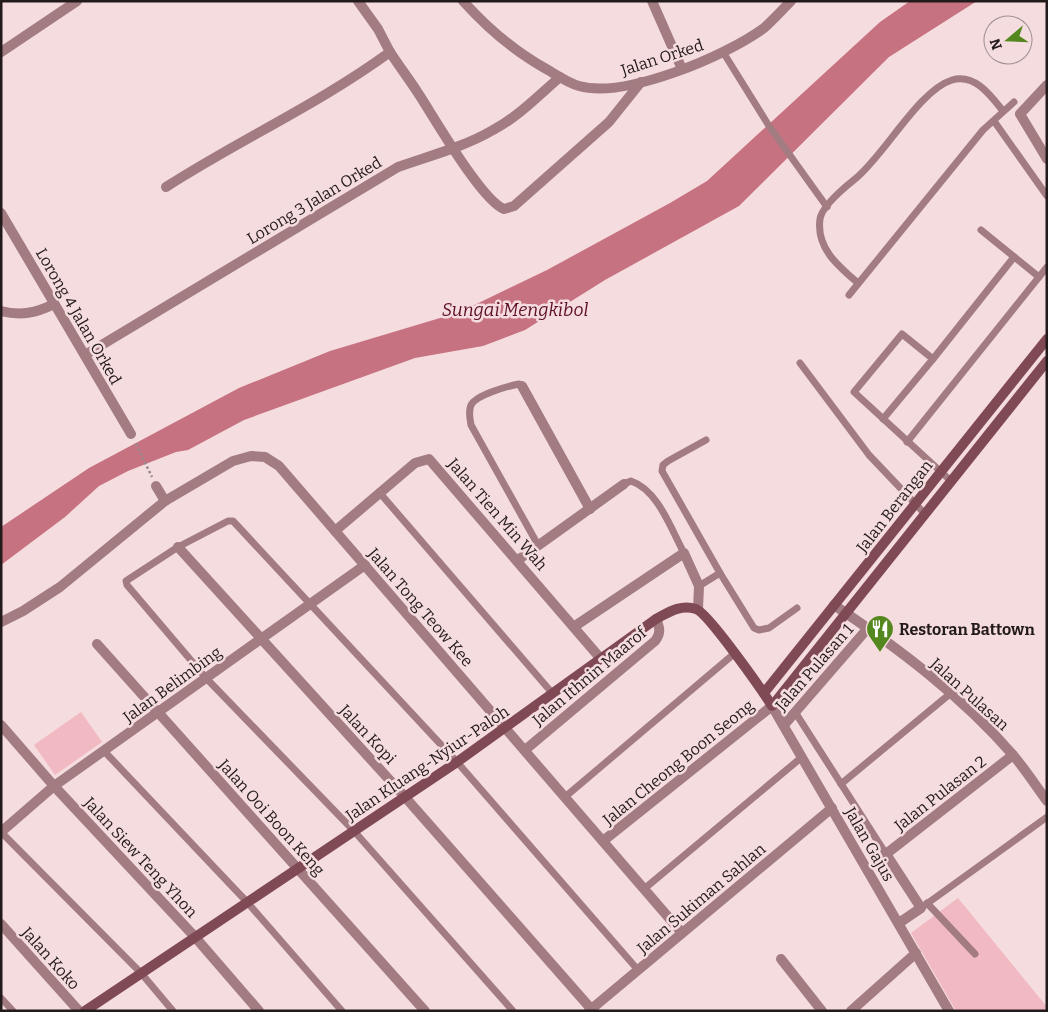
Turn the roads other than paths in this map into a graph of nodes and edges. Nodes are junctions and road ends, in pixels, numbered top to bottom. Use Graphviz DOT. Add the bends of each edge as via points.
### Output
graph roads {
  1 [pos="77,1"];
  2 [pos="358,1"];
  3 [pos="463,1"];
  4 [pos="652,1"];
  5 [pos="791,1"];
  6 [pos="1,52"];
  7 [pos="390,52"];
  8 [pos="722,52"];
  9 [pos="682,69"];
  10 [pos="560,77"];
  11 [pos="641,82"];
  12 [pos="1047,85"];
  13 [pos="1014,102"];
  14 [pos="1004,112"];
  15 [pos="994,121"];
  16 [pos="452,148"];
  17 [pos="1047,159"];
  18 [pos="166,188"];
  19 [pos="1047,196"];
  20 [pos="827,207"];
  21 [pos="1,213"];
  22 [pos="981,230"];
  23 [pos="1014,257"];
  24 [pos="1047,267"];
  25 [pos="1040,277"];
  26 [pos="858,283"];
  27 [pos="849,295"];
  28 [pos="54,304"];
  29 [pos="1,310"];
  30 [pos="1047,338"];
  31 [pos="85,355"];
  32 [pos="933,360"];
  33 [pos="1047,361"];
  34 [pos="800,363"];
  35 [pos="522,386"];
  36 [pos="883,419"];
  37 [pos="131,434"];
  38 [pos="706,440"];
  39 [pos="908,442"];
  40 [pos="941,472"];
  41 [pos="951,481"];
  42 [pos="624,484"];
  43 [pos="156,486"];
  44 [pos="379,492"];
  45 [pos="165,500"];
  46 [pos="915,504"];
  47 [pos="590,509"];
  48 [pos="925,514"];
  49 [pos="335,531"];
  50 [pos="538,545"];
  51 [pos="178,547"];
  52 [pos="684,553"];
  53 [pos="518,560"];
  54 [pos="365,565"];
  55 [pos="720,573"];
  56 [pos="699,586"];
  57 [pos="309,604"];
  58 [pos="834,605"];
  59 [pos="797,608"];
  60 [pos="698,609"];
  61 [pos="846,613"];
  62 [pos="656,619"];
  63 [pos="1,622"];
  64 [pos="575,626"];
  65 [pos="868,628"];
  66 [pos="260,639"];
  67 [pos="97,644"];
  68 [pos="735,654"];
  69 [pos="602,659"];
  70 [pos="206,678"];
  71 [pos="764,693"];
  72 [pos="951,693"];
  73 [pos="553,694"];
  74 [pos="772,706"];
  75 [pos="795,712"];
  76 [pos="159,713"];
  77 [pos="1,725"];
  78 [pos="784,725"];
  79 [pos="506,728"];
  80 [pos="525,750"];
  81 [pos="104,751"];
  82 [pos="1013,755"];
  83 [pos="802,757"];
  84 [pos="457,762"];
  85 [pos="841,784"];
  86 [pos="54,786"];
  87 [pos="565,796"];
  88 [pos="405,797"];
  89 [pos="1047,801"];
  90 [pos="832,808"];
  91 [pos="1047,817"];
  92 [pos="354,831"];
  93 [pos="1,832"];
  94 [pos="603,841"];
  95 [pos="886,854"];
  96 [pos="298,869"];
  97 [pos="644,889"];
  98 [pos="247,902"];
  99 [pos="924,906"];
  100 [pos="899,923"];
  101 [pos="1,924"];
  102 [pos="682,933"];
  103 [pos="195,937"];
  104 [pos="916,953"];
  105 [pos="974,954"];
  106 [pos="781,959"];
  107 [pos="638,970"];
  108 [pos="141,973"];
  109 [pos="1,998"];
  110 [pos="591,1010"];
  111 [pos="949,1010"];
  112 [pos="13,1011"];
  113 [pos="78,1011"];
  114 [pos="85,1011"];
  115 [pos="173,1011"];
  116 [pos="259,1011"];
  117 [pos="342,1011"];
  118 [pos="426,1011"];
  119 [pos="513,1011"];
  120 [pos="822,1011"];
  121 [pos="852,1011"];
  1 -- 6 [label="street"];
  2 -- 7 [label="street"];
  3 -- 10 [label="street, Jalan Orked" via="486,27 519,54"];
  4 -- 9 [label="street"];
  5 -- 8 [label="street, Jalan Orked" via="764,28"];
  7 -- 16 [label="street"];
  7 -- 18 [label="street"];
  8 -- 9 [label="street, Jalan Orked"];
  8 -- 20 [label="lane" via="769,126"];
  9 -- 11 [label="street, Jalan Orked"];
  10 -- 11 [label="street, Jalan Orked" via="578,86 600,89"];
  10 -- 16 [label="street, Lorong 3 Jalan Orked" via="492,131"];
  11 -- 16 [label="street" via="609,122 514,206 499,207"];
  12 -- 17 [label="street" via="1020,114"];
  13 -- 14 [label="lane"];
  14 -- 15 [label="lane"];
  14 -- 20 [label="lane" via="978,84 953,80 939,86 869,167"];
  15 -- 19 [label="lane"];
  15 -- 26 [label="lane" via="983,130"];
  16 -- 31 [label="street, Lorong 3 Jalan Orked" via="398,166"];
  20 -- 26 [label="lane" via="820,216 819,233 825,248 834,262"];
  21 -- 28 [label="street, Lorong 4 Jalan Orked"];
  22 -- 23 [label="lane"];
  23 -- 25 [label="lane"];
  23 -- 32 [label="lane"];
  24 -- 25 [label="lane"];
  25 -- 39 [label="lane"];
  26 -- 27 [label="lane"];
  28 -- 29 [label="street" via="38,312 24,314"];
  28 -- 31 [label="street, Lorong 4 Jalan Orked"];
  30 -- 40 [label="street, Jalan Berangan"];
  31 -- 37 [label="street, Lorong 4 Jalan Orked"];
  32 -- 36 [label="lane"];
  32 -- 36 [label="lane" via="902,334 854,392"];
  33 -- 41 [label="street, Jalan Berangan"];
  34 -- 46 [label="lane" via="869,455"];
  35 -- 47 [label="street"];
  35 -- 50 [label="lane" via="510,385 477,399 469,412 471,425"];
  36 -- 39 [label="lane"];
  38 -- 55 [label="lane" via="668,461 662,471"];
  39 -- 40 [label="lane"];
  40 -- 41 [label="lane"];
  40 -- 46 [label="street, Jalan Berangan"];
  41 -- 48 [label="street, Jalan Berangan"];
  42 -- 47 [label="street"];
  42 -- 52 [label="lane" via="631,482 649,492"];
  43 -- 45 [label="street"];
  44 -- 49 [label="street, Jalan Tien Min Wah"];
  44 -- 53 [label="street, Jalan Tien Min Wah" via="415,463 429,459"];
  44 -- 73 [label="lane"];
  45 -- 49 [label="street, Jalan Tong Teow Kee" via="240,458 265,457 279,466"];
  45 -- 63 [label="street, Jalan Tong Teow Kee" via="60,587"];
  46 -- 48 [label="lane"];
  46 -- 58 [label="street, Jalan Berangan"];
  47 -- 50 [label="street"];
  48 -- 61 [label="street, Jalan Berangan"];
  49 -- 54 [label="street, Jalan Tong Teow Kee"];
  50 -- 53 [label="street"];
  51 -- 57 [label="lane" via="233,521"];
  51 -- 66 [label="street, Jalan Kopi"];
  51 -- 70 [label="lane" via="126,582"];
  52 -- 56 [label="street"];
  52 -- 64 [label="street"];
  53 -- 64 [label="street, Jalan Tien Min Wah"];
  54 -- 57 [label="street, Jalan Belimbing"];
  54 -- 79 [label="street, Jalan Tong Teow Kee"];
  55 -- 56 [label="lane"];
  55 -- 59 [label="lane" via="754,628 769,628"];
  56 -- 60 [label="street"];
  57 -- 66 [label="street, Jalan Belimbing"];
  57 -- 84 [label="lane"];
  58 -- 61 [label="street, Jalan Pulasan"];
  58 -- 71 [label="street, Jalan Berangan"];
  60 -- 62 [label="street, Jalan Kluang-Nyiur-Paloh" via="677,608"];
  60 -- 68 [label="street"];
  61 -- 65 [label="street, Jalan Pulasan"];
  61 -- 74 [label="street, Jalan Berangan"];
  62 -- 69 [label="street, Jalan Kluang-Nyiur-Paloh"];
  62 -- 80 [label="street, Jalan Ithnin Maarof" via="660,628 655,642"];
  64 -- 69 [label="street, Jalan Tien Min Wah"];
  65 -- 72 [label="street, Jalan Pulasan"];
  65 -- 75 [label="street, Jalan Pulasan 1"];
  66 -- 70 [label="street, Jalan Belimbing"];
  66 -- 88 [label="street, Jalan Kopi"];
  67 -- 76 [label="street, Jalan Ooi Boon Keng"];
  68 -- 71 [label="street"];
  68 -- 87 [label="lane"];
  69 -- 73 [label="street, Jalan Kluang-Nyiur-Paloh"];
  70 -- 76 [label="street, Jalan Belimbing"];
  70 -- 92 [label="lane"];
  71 -- 74 [label="street, Jalan Gajus"];
  72 -- 82 [label="street, Jalan Pulasan"];
  72 -- 85 [label="lane"];
  73 -- 79 [label="street, Jalan Kluang-Nyiur-Paloh"];
  74 -- 78 [label="street, Jalan Gajus"];
  74 -- 94 [label="street, Jalan Cheong Boon Seong"];
  75 -- 78 [label="street, Jalan Pulasan 1"];
  75 -- 85 [label="lane"];
  76 -- 81 [label="street, Jalan Belimbing"];
  76 -- 96 [label="street, Jalan Ooi Boon Keng"];
  77 -- 86 [label="street, Jalan Siew Teng Yhon"];
  78 -- 83 [label="street, Jalan Gajus"];
  79 -- 80 [label="street, Jalan Tong Teow Kee"];
  79 -- 84 [label="street, Jalan Kluang-Nyiur-Paloh"];
  80 -- 87 [label="street, Jalan Tong Teow Kee"];
  81 -- 86 [label="street, Jalan Belimbing"];
  81 -- 98 [label="lane"];
  82 -- 89 [label="street, Jalan Pulasan"];
  82 -- 95 [label="street, Jalan Pulasan 2"];
  83 -- 90 [label="street, Jalan Gajus"];
  83 -- 97 [label="lane"];
  84 -- 88 [label="street, Jalan Kluang-Nyiur-Paloh"];
  84 -- 107 [label="lane"];
  85 -- 95 [label="lane"];
  86 -- 93 [label="street, Jalan Belimbing"];
  86 -- 103 [label="street, Jalan Siew Teng Yhon"];
  87 -- 94 [label="street, Jalan Tong Teow Kee"];
  88 -- 92 [label="street, Jalan Kluang-Nyiur-Paloh"];
  88 -- 110 [label="street, Jalan Kopi"];
  90 -- 100 [label="street, Jalan Gajus"];
  90 -- 102 [label="street, Jalan Sukiman Sahlan"];
  91 -- 99 [label="lane"];
  92 -- 96 [label="street, Jalan Kluang-Nyiur-Paloh"];
  92 -- 119 [label="lane"];
  93 -- 108 [label="lane"];
  94 -- 97 [label="street, Jalan Tong Teow Kee"];
  95 -- 99 [label="street"];
  96 -- 98 [label="street, Jalan Kluang-Nyiur-Paloh"];
  96 -- 118 [label="street, Jalan Ooi Boon Keng"];
  97 -- 102 [label="street, Jalan Tong Teow Kee"];
  98 -- 103 [label="street, Jalan Kluang-Nyiur-Paloh"];
  98 -- 117 [label="lane"];
  99 -- 100 [label="street"];
  99 -- 105 [label="lane"];
  100 -- 104 [label="street, Jalan Gajus"];
  101 -- 113 [label="street, Jalan Koko"];
  102 -- 107 [label="street, Jalan Sukiman Sahlan"];
  103 -- 108 [label="street, Jalan Kluang-Nyiur-Paloh"];
  103 -- 116 [label="street, Jalan Siew Teng Yhon"];
  104 -- 111 [label="street, Jalan Gajus"];
  104 -- 121 [label="street"];
  106 -- 120 [label="street"];
  107 -- 110 [label="street, Jalan Sukiman Sahlan"];
  108 -- 114 [label="street, Jalan Kluang-Nyiur-Paloh"];
  108 -- 115 [label="lane"];
  109 -- 112 [label="lane"];
}
